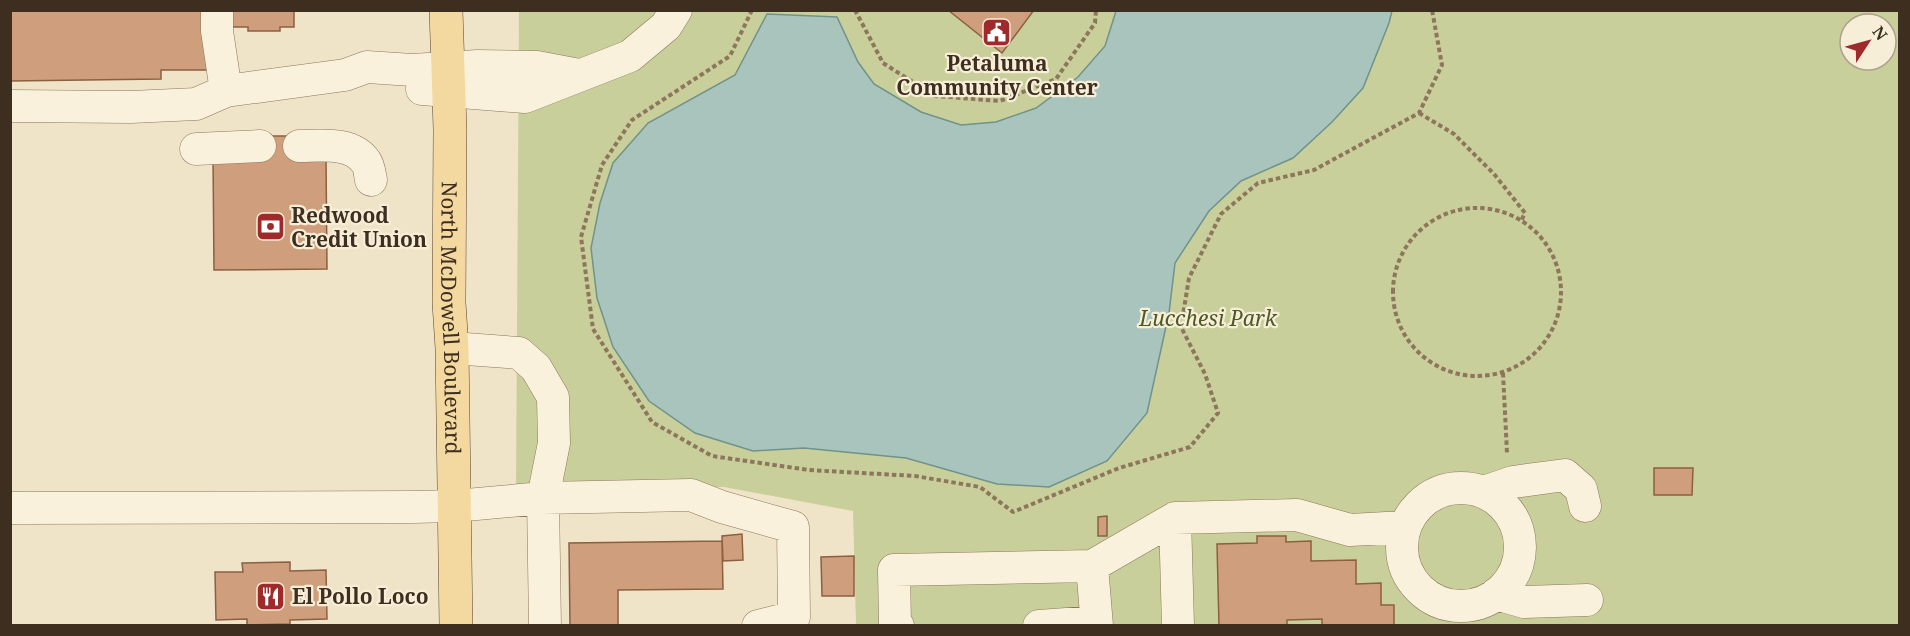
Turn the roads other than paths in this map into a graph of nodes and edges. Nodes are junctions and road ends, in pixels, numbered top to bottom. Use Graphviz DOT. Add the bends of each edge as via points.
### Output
graph roads {
  1 [pos="217,10"];
  2 [pos="446,10"];
  3 [pos="676,10"];
  4 [pos="447,79"];
  5 [pos="226,91"];
  6 [pos="10,106"];
  7 [pos="261,146"];
  8 [pos="299,146"];
  9 [pos="196,149"];
  10 [pos="370,180"];
  11 [pos="452,348"];
  12 [pos="1484,492"];
  13 [pos="543,498"];
  14 [pos="1585,506"];
  15 [pos="455,507"];
  16 [pos="10,508"];
  17 [pos="1175,519"];
  18 [pos="1405,527"];
  19 [pos="1092,566"];
  20 [pos="1496,594"];
  21 [pos="1587,600"];
  22 [pos="1463,616"];
  23 [pos="1096,624"];
  24 [pos="456,626"];
  25 [pos="545,626"];
  26 [pos="758,626"];
  27 [pos="898,626"];
  28 [pos="1039,626"];
  29 [pos="1178,626"];
  1 -- 5 [label="street"];
  2 -- 4 [label="main road, North McDowell Boulevard"];
  3 -- 4 [label="street" via="666,26 630,56 525,97"];
  4 -- 5 [label="street" via="366,88 345,75"];
  4 -- 11 [label="main road, North McDowell Boulevard"];
  5 -- 6 [label="street" via="196,104"];
  7 -- 9 [label="street"];
  8 -- 10 [label="street" via="340,146 357,154 367,163"];
  11 -- 13 [label="street" via="519,353 536,368 554,397 554,443"];
  11 -- 15 [label="main road, North McDowell Boulevard"];
  12 -- 14 [label="street" via="1513,482 1565,475 1581,489"];
  12 -- 18 [label="street" via="1446,489 1414,510"];
  12 -- 20 [label="street" via="1499,502 1518,531 1517,566 1509,582"];
  13 -- 15 [label="street"];
  13 -- 25 [label="street"];
  13 -- 26 [label="street" via="691,495 793,527 794,616"];
  15 -- 16 [label="street"];
  15 -- 24 [label="main road, North McDowell Boulevard"];
  17 -- 18 [label="street" via="1297,514 1350,531"];
  17 -- 19 [label="street"];
  17 -- 29 [label="street"];
  18 -- 22 [label="street" via="1404,565 1413,581 1426,595"];
  19 -- 23 [label="street"];
  19 -- 27 [label="street" via="894,570"];
  20 -- 21 [label="street" via="1524,602"];
  20 -- 22 [label="street"];
  23 -- 28 [label="street"];
}
